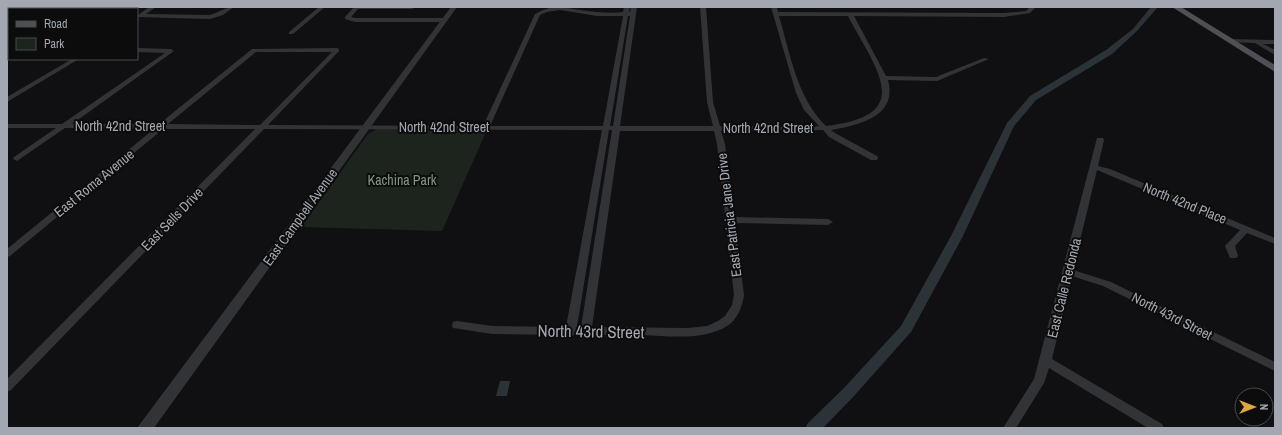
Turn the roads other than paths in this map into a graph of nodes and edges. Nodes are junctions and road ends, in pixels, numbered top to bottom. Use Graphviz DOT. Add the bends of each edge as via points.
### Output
graph roads {
  1 [pos="153,7"];
  2 [pos="231,7"];
  3 [pos="322,7"];
  4 [pos="413,7"];
  5 [pos="454,7"];
  6 [pos="627,7"];
  7 [pos="703,7"];
  8 [pos="1033,7"];
  9 [pos="1176,7"];
  10 [pos="1189,7"];
  11 [pos="775,11"];
  12 [pos="631,12"];
  13 [pos="850,14"];
  14 [pos="402,20"];
  15 [pos="445,20"];
  16 [pos="291,33"];
  17 [pos="1231,42"];
  18 [pos="1246,42"];
  19 [pos="1257,42"];
  20 [pos="1275,42"];
  21 [pos="138,50"];
  22 [pos="337,50"];
  23 [pos="1275,53"];
  24 [pos="622,56"];
  25 [pos="986,59"];
  26 [pos="74,60"];
  27 [pos="1275,60"];
  28 [pos="1275,69"];
  29 [pos="884,78"];
  30 [pos="7,100"];
  31 [pos="7,126"];
  32 [pos="366,126"];
  33 [pos="63,127"];
  34 [pos="162,127"];
  35 [pos="261,127"];
  36 [pos="486,127"];
  37 [pos="606,128"];
  38 [pos="616,128"];
  39 [pos="716,128"];
  40 [pos="824,128"];
  41 [pos="1100,140"];
  42 [pos="874,158"];
  43 [pos="17,159"];
  44 [pos="1094,167"];
  45 [pos="598,172"];
  46 [pos="609,172"];
  47 [pos="731,220"];
  48 [pos="828,222"];
  49 [pos="1246,229"];
  50 [pos="1275,241"];
  51 [pos="7,254"];
  52 [pos="1233,256"];
  53 [pos="1067,271"];
  54 [pos="580,277"];
  55 [pos="594,277"];
  56 [pos="724,323"];
  57 [pos="458,325"];
  58 [pos="571,332"];
  59 [pos="586,332"];
  60 [pos="1045,361"];
  61 [pos="1275,367"];
  62 [pos="7,387"];
  63 [pos="145,428"];
  64 [pos="1009,428"];
  65 [pos="1158,428"];
  1 -- 2 [label="street" via="140,16 210,17 221,14"];
  3 -- 16 [label="street"];
  4 -- 14 [label="street"];
  4 -- 14 [label="street" via="356,7 347,18"];
  5 -- 15 [label="street, East Campbell Avenue"];
  6 -- 12 [label="street"];
  7 -- 39 [label="street, East Patricia Jane Drive" via="710,102"];
  8 -- 13 [label="street" via="1028,12 1004,15"];
  9 -- 17 [label="main road"];
  10 -- 18 [label="main road"];
  11 -- 13 [label="street"];
  11 -- 40 [label="street" via="801,98"];
  12 -- 24 [label="street"];
  12 -- 36 [label="street" via="598,14 558,8 536,16"];
  13 -- 29 [label="street"];
  14 -- 15 [label="street"];
  15 -- 32 [label="street, East Campbell Avenue"];
  17 -- 18 [label="street"];
  17 -- 28 [label="main road"];
  18 -- 19 [label="street"];
  18 -- 27 [label="main road"];
  19 -- 20 [label="street"];
  19 -- 23 [label="street"];
  21 -- 33 [label="street" via="171,51"];
  22 -- 34 [label="street, East Roma Avenue" via="254,50"];
  22 -- 35 [label="street, East Sells Drive"];
  24 -- 37 [label="street"];
  24 -- 38 [label="street"];
  25 -- 29 [label="street" via="937,79"];
  26 -- 30 [label="street"];
  29 -- 40 [label="street, North 42nd Street" via="886,99 878,110 853,123"];
  31 -- 33 [label="street, North 42nd Street"];
  32 -- 35 [label="street, North 42nd Street"];
  32 -- 36 [label="street, North 42nd Street"];
  32 -- 63 [label="street, East Campbell Avenue"];
  33 -- 34 [label="street, North 42nd Street"];
  33 -- 43 [label="street"];
  34 -- 35 [label="street, North 42nd Street"];
  34 -- 51 [label="street, East Roma Avenue"];
  35 -- 62 [label="street, East Sells Drive"];
  36 -- 37 [label="street, North 42nd Street"];
  37 -- 38 [label="street, North 42nd Street"];
  37 -- 45 [label="street"];
  38 -- 39 [label="street, North 42nd Street"];
  38 -- 46 [label="street"];
  39 -- 40 [label="street, North 42nd Street"];
  39 -- 47 [label="street, East Patricia Jane Drive" via="721,144"];
  40 -- 42 [label="street" via="840,140"];
  41 -- 44 [label="street, East Calle Redonda"];
  44 -- 49 [label="street, North 42nd Place"];
  44 -- 53 [label="street, East Calle Redonda"];
  45 -- 46 [label="street"];
  45 -- 54 [label="street"];
  46 -- 55 [label="street"];
  47 -- 48 [label="street"];
  47 -- 56 [label="street, East Patricia Jane Drive" via="739,295 733,315"];
  49 -- 50 [label="street, North 42nd Place"];
  49 -- 52 [label="street" via="1230,246"];
  53 -- 60 [label="street, East Calle Redonda"];
  53 -- 61 [label="street, North 43rd Street" via="1108,284"];
  54 -- 55 [label="street"];
  54 -- 58 [label="street"];
  55 -- 59 [label="street"];
  56 -- 59 [label="street, North 43rd Street" via="715,328 693,332"];
  57 -- 58 [label="street, North 43rd Street" via="492,330"];
  58 -- 59 [label="street, North 43rd Street"];
  60 -- 64 [label="street, East Calle Redonda" via="1040,380"];
  60 -- 65 [label="street"];
}
